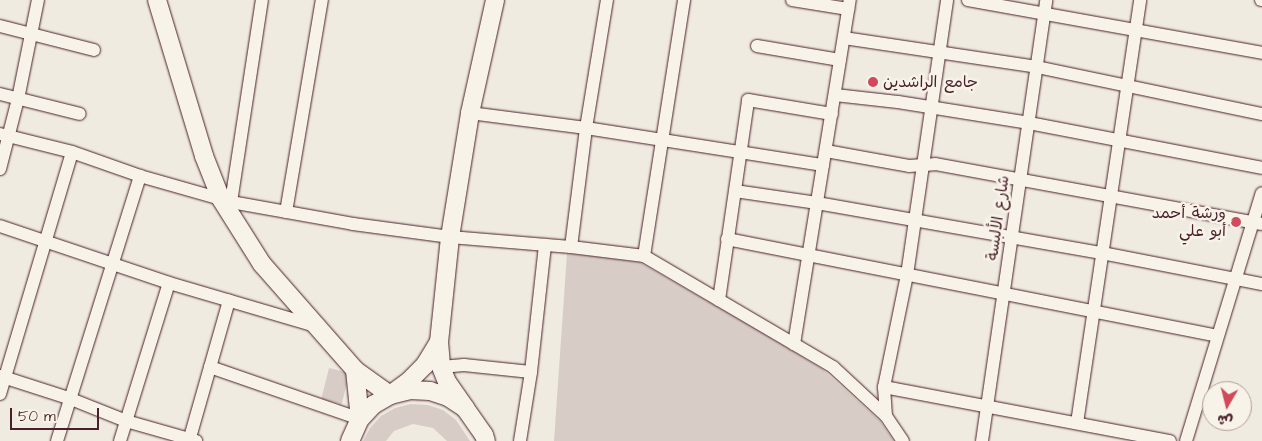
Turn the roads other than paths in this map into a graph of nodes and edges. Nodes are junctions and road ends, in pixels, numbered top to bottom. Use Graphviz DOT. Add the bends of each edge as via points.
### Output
graph roads {
  1 [pos="38,0"];
  2 [pos="157,0"];
  3 [pos="262,0"];
  4 [pos="322,0"];
  5 [pos="495,0"];
  6 [pos="607,0"];
  7 [pos="684,0"];
  8 [pos="792,0"];
  9 [pos="947,0"];
  10 [pos="968,0"];
  11 [pos="1140,0"];
  12 [pos="849,4"];
  13 [pos="1046,6"];
  14 [pos="0,26"];
  15 [pos="1136,30"];
  16 [pos="31,35"];
  17 [pos="844,38"];
  18 [pos="756,46"];
  19 [pos="94,50"];
  20 [pos="939,52"];
  21 [pos="1262,52"];
  22 [pos="840,60"];
  23 [pos="1037,67"];
  24 [pos="1127,87"];
  25 [pos="0,94"];
  26 [pos="835,95"];
  27 [pos="18,99"];
  28 [pos="932,107"];
  29 [pos="470,113"];
  30 [pos="80,114"];
  31 [pos="832,114"];
  32 [pos="1262,114"];
  33 [pos="1028,123"];
  34 [pos="586,128"];
  35 [pos="5,135"];
  36 [pos="662,140"];
  37 [pos="1119,140"];
  38 [pos="740,151"];
  39 [pos="826,151"];
  40 [pos="72,152"];
  41 [pos="823,165"];
  42 [pos="924,166"];
  43 [pos="1262,168"];
  44 [pos="0,169"];
  45 [pos="140,176"];
  46 [pos="1020,180"];
  47 [pos="734,191"];
  48 [pos="1262,193"];
  49 [pos="1111,196"];
  50 [pos="226,200"];
  51 [pos="817,203"];
  52 [pos="286,212"];
  53 [pos="914,221"];
  54 [pos="1257,223"];
  55 [pos="0,226"];
  56 [pos="450,237"];
  57 [pos="1012,238"];
  58 [pos="727,239"];
  59 [pos="46,241"];
  60 [pos="545,245"];
  61 [pos="571,247"];
  62 [pos="1102,253"];
  63 [pos="809,255"];
  64 [pos="644,256"];
  65 [pos="114,262"];
  66 [pos="907,275"];
  67 [pos="1236,278"];
  68 [pos="170,283"];
  69 [pos="1262,284"];
  70 [pos="1004,294"];
  71 [pos="719,300"];
  72 [pos="230,301"];
  73 [pos="1094,312"];
  74 [pos="315,326"];
  75 [pos="1218,336"];
  76 [pos="439,342"];
  77 [pos="794,344"];
  78 [pos="210,367"];
  79 [pos="441,367"];
  80 [pos="355,370"];
  81 [pos="531,372"];
  82 [pos="3,376"];
  83 [pos="884,387"];
  84 [pos="0,394"];
  85 [pos="390,395"];
  86 [pos="71,399"];
  87 [pos="988,406"];
  88 [pos="465,408"];
  89 [pos="886,416"];
  90 [pos="360,419"];
  91 [pos="126,421"];
  92 [pos="1077,423"];
  93 [pos="57,441"];
  94 [pos="120,441"];
  95 [pos="191,441"];
  96 [pos="350,441"];
  97 [pos="486,441"];
  98 [pos="520,441"];
  99 [pos="903,441"];
  100 [pos="982,441"];
  101 [pos="1170,441"];
  102 [pos="1186,441"];
  1 -- 16 [label="street"];
  2 -- 50 [label="main road" via="204,156"];
  3 -- 50 [label="street"];
  4 -- 52 [label="street"];
  5 -- 29 [label="main road"];
  6 -- 34 [label="street"];
  7 -- 36 [label="street"];
  8 -- 12 [label="street"];
  9 -- 20 [label="street"];
  10 -- 13 [label="street"];
  11 -- 15 [label="street"];
  12 -- 17 [label="street"];
  13 -- 15 [label="street"];
  13 -- 23 [label="street, شارع الألبسة"];
  14 -- 16 [label="street"];
  15 -- 21 [label="street"];
  15 -- 24 [label="street"];
  16 -- 19 [label="street"];
  16 -- 27 [label="street"];
  17 -- 20 [label="street"];
  17 -- 22 [label="street"];
  18 -- 22 [label="street"];
  20 -- 23 [label="street"];
  20 -- 28 [label="street"];
  22 -- 26 [label="street"];
  23 -- 24 [label="street"];
  23 -- 33 [label="street, شارع الألبسة"];
  24 -- 32 [label="street"];
  24 -- 37 [label="street"];
  25 -- 27 [label="street"];
  26 -- 28 [label="street"];
  26 -- 31 [label="street"];
  27 -- 30 [label="street"];
  27 -- 35 [label="street"];
  28 -- 33 [label="street"];
  28 -- 42 [label="street"];
  29 -- 34 [label="street"];
  29 -- 56 [label="main road"];
  31 -- 38 [label="street" via="748,100"];
  31 -- 39 [label="street"];
  33 -- 37 [label="street"];
  33 -- 46 [label="street, شارع الألبسة"];
  34 -- 36 [label="street"];
  34 -- 61 [label="street"];
  35 -- 40 [label="street"];
  35 -- 44 [label="street"];
  36 -- 38 [label="street"];
  36 -- 64 [label="street"];
  37 -- 43 [label="street"];
  37 -- 49 [label="street"];
  38 -- 41 [label="street"];
  38 -- 47 [label="street"];
  39 -- 41 [label="street"];
  39 -- 42 [label="street"];
  40 -- 45 [label="street"];
  40 -- 59 [label="street"];
  41 -- 51 [label="street"];
  42 -- 46 [label="street" via="935,164"];
  42 -- 53 [label="street"];
  45 -- 50 [label="street"];
  45 -- 65 [label="street"];
  46 -- 49 [label="street"];
  46 -- 57 [label="street, شارع الألبسة"];
  47 -- 51 [label="street"];
  47 -- 58 [label="street"];
  48 -- 54 [label="street"];
  49 -- 54 [label="street"];
  49 -- 62 [label="street"];
  50 -- 52 [label="street"];
  50 -- 74 [label="main road" via="262,264"];
  51 -- 53 [label="street"];
  51 -- 63 [label="street"];
  52 -- 56 [label="street"];
  53 -- 57 [label="street"];
  53 -- 66 [label="street"];
  54 -- 67 [label="street"];
  55 -- 59 [label="street"];
  56 -- 60 [label="street"];
  56 -- 76 [label="main road"];
  57 -- 62 [label="street"];
  57 -- 70 [label="street, شارع الألبسة"];
  58 -- 63 [label="street"];
  58 -- 71 [label="street"];
  59 -- 65 [label="street"];
  59 -- 82 [label="street"];
  60 -- 61 [label="street"];
  60 -- 81 [label="street"];
  61 -- 64 [label="street"];
  62 -- 67 [label="street"];
  62 -- 73 [label="street"];
  63 -- 66 [label="street"];
  63 -- 77 [label="street"];
  64 -- 71 [label="street"];
  65 -- 68 [label="street"];
  65 -- 86 [label="street"];
  66 -- 70 [label="street"];
  66 -- 83 [label="street"];
  67 -- 69 [label="street"];
  67 -- 75 [label="street"];
  68 -- 72 [label="street"];
  68 -- 91 [label="street"];
  70 -- 73 [label="street"];
  70 -- 87 [label="street, شارع الألبسة"];
  71 -- 77 [label="street"];
  72 -- 74 [label="street"];
  72 -- 78 [label="street"];
  73 -- 75 [label="street"];
  73 -- 92 [label="street"];
  74 -- 80 [label="main road"];
  75 -- 102 [label="street"];
  76 -- 79 [label="main road"];
  76 -- 85 [label="main road" via="425,365"];
  77 -- 89 [label="street" via="833,367"];
  78 -- 90 [label="street"];
  78 -- 95 [label="street"];
  79 -- 81 [label="street" via="464,365"];
  79 -- 88 [label="main road"];
  80 -- 85 [label="main road"];
  80 -- 90 [label="main road"];
  81 -- 98 [label="street"];
  82 -- 84 [label="street"];
  82 -- 86 [label="street"];
  83 -- 87 [label="street"];
  83 -- 89 [label="street"];
  85 -- 88 [label="main road" via="410,390 430,391"];
  85 -- 90 [label="main road" via="373,405"];
  86 -- 91 [label="street"];
  86 -- 93 [label="street"];
  87 -- 92 [label="street"];
  87 -- 100 [label="street, شارع الألبسة"];
  88 -- 97 [label="main road"];
  89 -- 99 [label="street"];
  90 -- 96 [label="main road"];
  91 -- 94 [label="street"];
  91 -- 95 [label="street"];
  92 -- 101 [label="street"];
}
